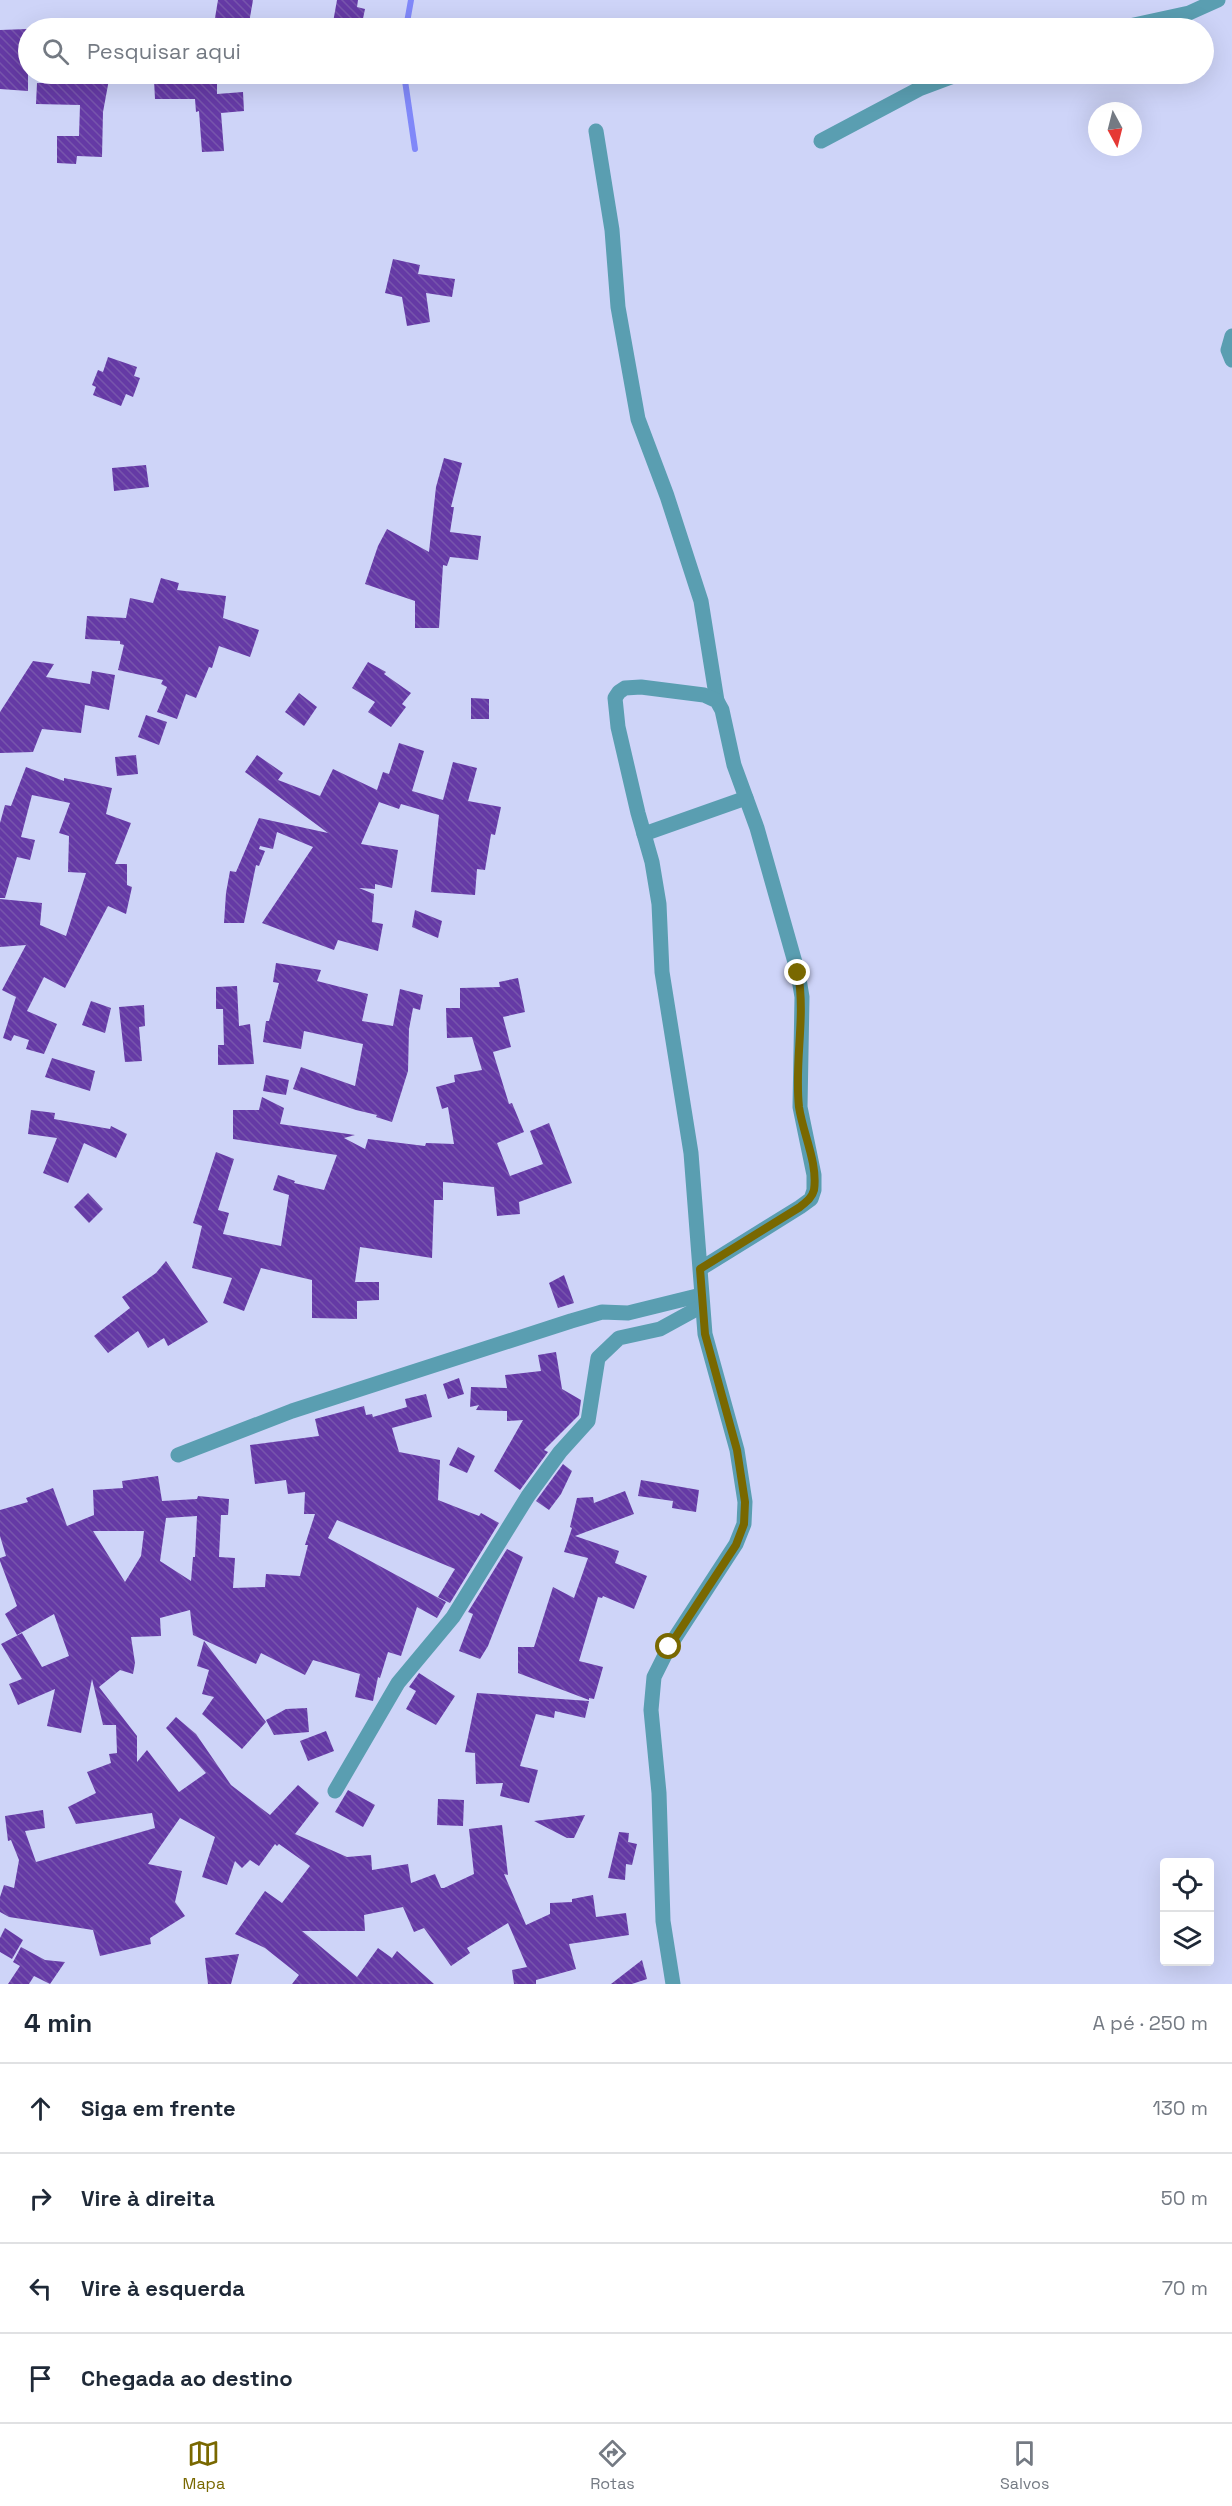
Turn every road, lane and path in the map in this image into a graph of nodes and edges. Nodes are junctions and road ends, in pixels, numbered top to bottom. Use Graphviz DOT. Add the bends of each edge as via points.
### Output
graph roads {
  1 [pos="1218,0"];
  2 [pos="1165,18"];
  3 [pos="932,84"];
  4 [pos="596,131"];
  5 [pos="821,141"];
  6 [pos="1232,336"];
  7 [pos="1232,360"];
  8 [pos="717,702"];
  9 [pos="746,798"];
  10 [pos="644,834"];
  11 [pos="700,1269"];
  12 [pos="701,1300"];
  13 [pos="178,1455"];
  14 [pos="335,1791"];
  15 [pos="673,1984"];
  1 -- 2 [label="street"];
  3 -- 5 [label="street"];
  4 -- 8 [label="street" via="612,230 618,307 638,418 701,601"];
  6 -- 7 [label="street" via="1228,350"];
  8 -- 9 [label="street"];
  8 -- 10 [label="street" via="704,695 641,687 625,688 615,698 618,727"];
  9 -- 10 [label="street"];
  9 -- 11 [label="street" via="798,973 802,997 800,1107 814,1190 800,1207"];
  10 -- 11 [label="street" via="659,903 662,972 691,1153"];
  11 -- 12 [label="street"];
  12 -- 13 [label="street" via="628,1313 602,1312 571,1321 292,1411"];
  12 -- 14 [label="street" via="660,1329 619,1338 598,1358 588,1421 528,1496 453,1617 398,1683"];
  12 -- 15 [label="street" via="705,1334 737,1450 745,1502 744,1524 736,1545 669,1647 654,1677 651,1710 659,1793 663,1922"];
}
